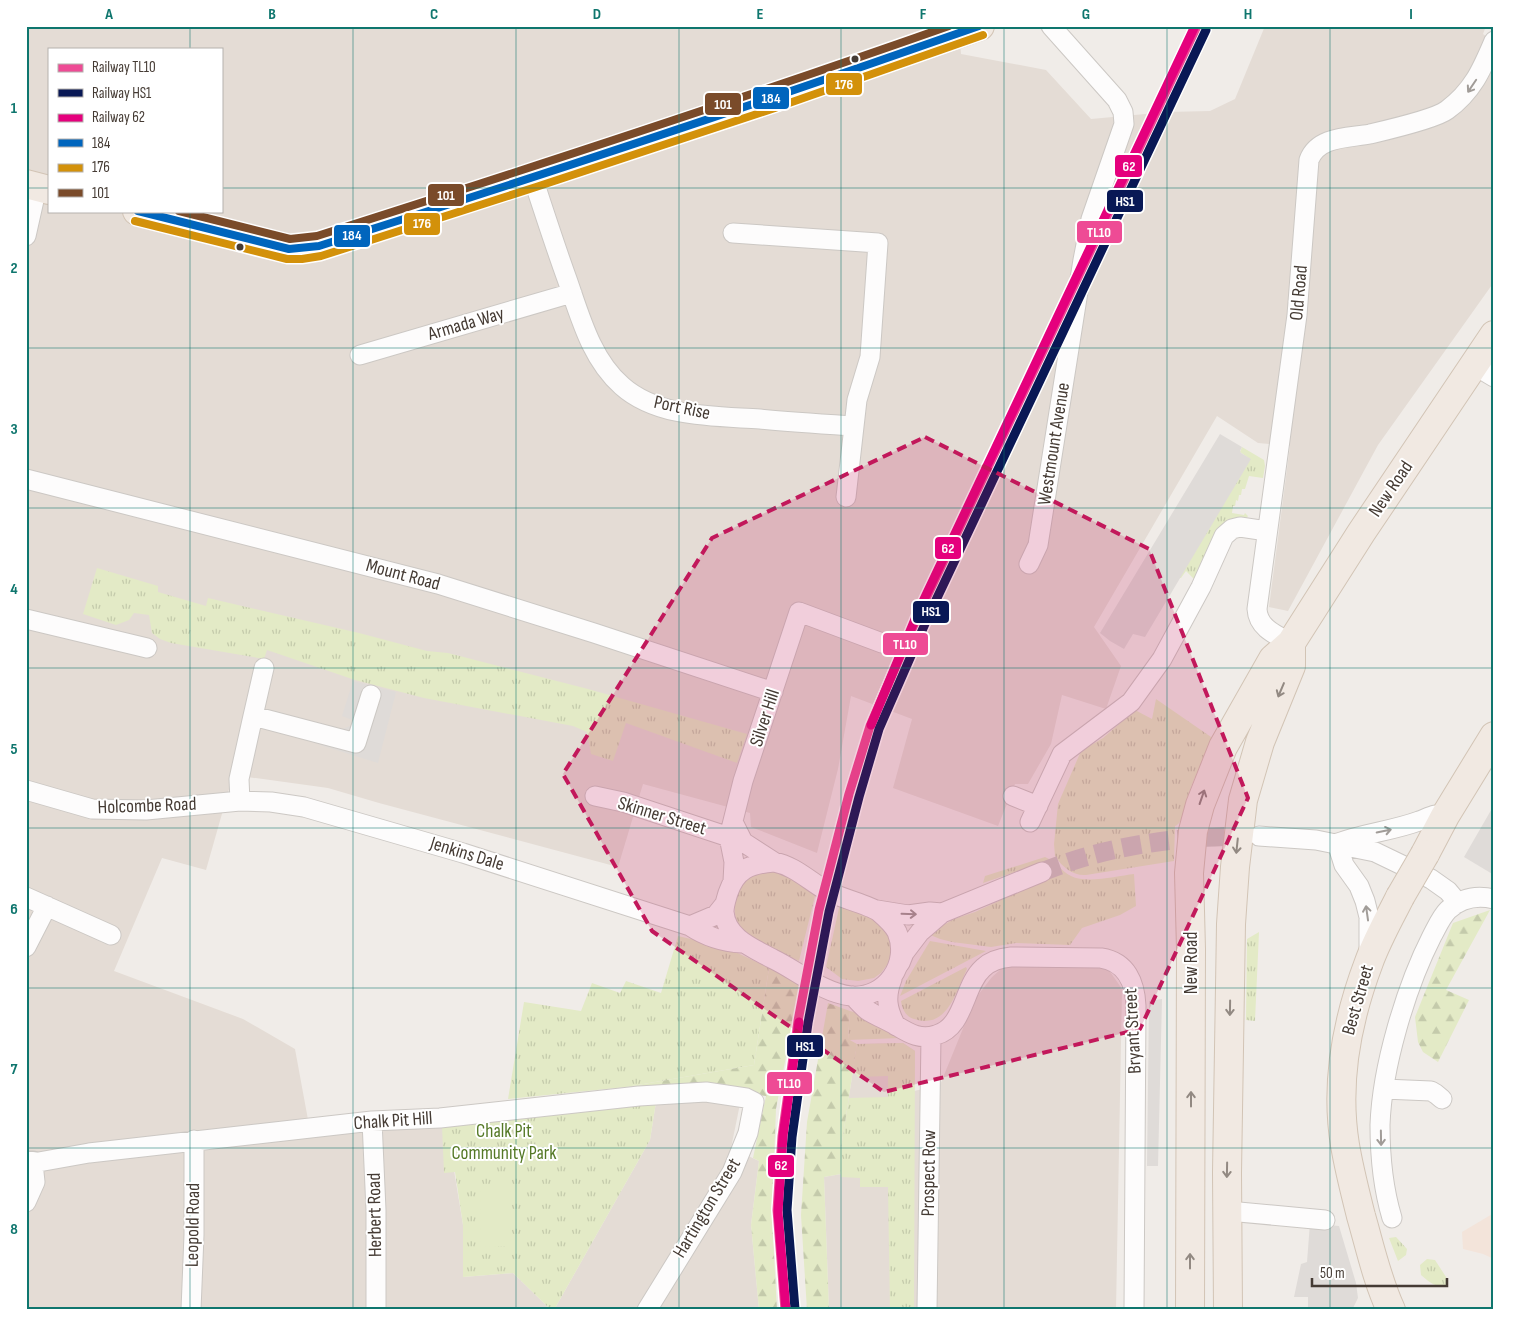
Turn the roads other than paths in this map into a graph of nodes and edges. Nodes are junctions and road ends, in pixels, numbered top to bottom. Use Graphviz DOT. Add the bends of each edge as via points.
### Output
graph roads {
  1 [pos="980,26"];
  2 [pos="1051,26"];
  3 [pos="1494,41"];
  4 [pos="533,178"];
  5 [pos="37,187"];
  6 [pos="141,212"];
  7 [pos="733,232"];
  8 [pos="26,236"];
  9 [pos="572,293"];
  10 [pos="1494,335"];
  11 [pos="360,355"];
  12 [pos="1484,371"];
  13 [pos="854,426"];
  14 [pos="26,479"];
  15 [pos="846,497"];
  16 [pos="1268,530"];
  17 [pos="1029,564"];
  18 [pos="26,619"];
  19 [pos="882,643"];
  20 [pos="1290,643"];
  21 [pos="147,648"];
  22 [pos="264,668"];
  23 [pos="773,692"];
  24 [pos="372,696"];
  25 [pos="253,716"];
  26 [pos="1494,736"];
  27 [pos="26,790"];
  28 [pos="595,796"];
  29 [pos="1013,796"];
  30 [pos="240,801"];
  31 [pos="1445,816"];
  32 [pos="732,830"];
  33 [pos="1259,836"];
  34 [pos="1337,843"];
  35 [pos="774,862"];
  36 [pos="1042,872"];
  37 [pos="733,882"];
  38 [pos="26,897"];
  39 [pos="1494,899"];
  40 [pos="1458,903"];
  41 [pos="724,905"];
  42 [pos="47,906"];
  43 [pos="877,910"];
  44 [pos="942,913"];
  45 [pos="690,926"];
  46 [pos="111,935"];
  47 [pos="742,943"];
  48 [pos="26,947"];
  49 [pos="1369,961"];
  50 [pos="896,971"];
  51 [pos="844,994"];
  52 [pos="896,1026"];
  53 [pos="931,1037"];
  54 [pos="1384,1089"];
  55 [pos="1442,1099"];
  56 [pos="754,1102"];
  57 [pos="372,1121"];
  58 [pos="194,1140"];
  59 [pos="30,1163"];
  60 [pos="26,1202"];
  61 [pos="1228,1211"];
  62 [pos="1392,1218"];
  63 [pos="1325,1220"];
  64 [pos="1385,1304"];
  65 [pos="191,1310"];
  66 [pos="376,1310"];
  67 [pos="647,1310"];
  68 [pos="927,1310"];
  69 [pos="1134,1310"];
  70 [pos="1190,1310"];
  71 [pos="1228,1310"];
  1 -- 4 [label="main road"];
  2 -- 17 [label="street, Westmount Avenue" via="1117,100 1124,124 1090,224 1082,260 1038,545"];
  3 -- 16 [label="street, Old Road, one-way" via="1472,87 1446,112 1329,142 1315,150 1309,160 1297,315"];
  4 -- 6 [label="main road" via="350,237 301,249 284,248"];
  4 -- 9 [label="street, Port Rise"];
  5 -- 8 [label="street"];
  7 -- 13 [label="street" via="878,243 870,359 858,396"];
  9 -- 11 [label="street, Armada Way"];
  9 -- 13 [label="street, Port Rise" via="598,356 622,386 643,399 686,413"];
  10 -- 12 [label="main road, New Road"];
  12 -- 20 [label="main road, New Road" via="1361,533"];
  13 -- 15 [label="street"];
  14 -- 23 [label="street, Mount Road" via="438,584"];
  16 -- 20 [label="street, Old Road" via="1258,618 1268,629"];
  16 -- 29 [label="street" via="1240,527 1224,536 1162,659 1131,702 1062,754 1034,814"];
  18 -- 21 [label="street"];
  19 -- 23 [label="street, Silver Hill" via="799,612"];
  20 -- 61 [label="main road, New Road, one-way" via="1291,666 1254,762 1239,826 1231,924"];
  70 -- 20 [label="main road, New Road, one-way" via="1189,873 1193,831 1203,795 1230,734 1273,659"];
  22 -- 25 [label="street"];
  23 -- 32 [label="street, Silver Hill"];
  24 -- 25 [label="street" via="356,743"];
  25 -- 30 [label="street" via="239,779"];
  26 -- 31 [label="main road, Best Street"];
  27 -- 30 [label="street, Holcombe Road" via="92,809 146,810"];
  28 -- 32 [label="street, Skinner Street"];
  30 -- 45 [label="street, Jenkins Dale" via="314,809"];
  34 -- 31 [label="street, one-way" via="1437,814"];
  31 -- 49 [label="main road, Best Street, bridge"];
  32 -- 35 [label="street" via="743,842"];
  32 -- 37 [label="street, Silver Hill"];
  33 -- 34 [label="street"];
  34 -- 40 [label="street" via="1370,850 1395,860 1444,888"];
  49 -- 34 [label="street, one-way" via="1369,917 1365,901 1344,865"];
  35 -- 37 [label="street" via="748,868"];
  35 -- 43 [label="street" via="793,868 829,892"];
  36 -- 44 [label="street"];
  37 -- 41 [label="street"];
  38 -- 42 [label="street"];
  39 -- 40 [label="street" via="1478,896"];
  40 -- 54 [label="street" via="1444,914 1418,966 1396,1034"];
  41 -- 45 [label="street" via="716,916"];
  41 -- 47 [label="street" via="725,920"];
  42 -- 46 [label="street"];
  42 -- 48 [label="street"];
  43 -- 44 [label="street, one-way" via="908,915"];
  43 -- 50 [label="street" via="896,931 900,947"];
  44 -- 50 [label="street" via="920,932 904,953"];
  45 -- 47 [label="street, Jenkins Dale" via="701,933"];
  47 -- 51 [label="street" via="815,983"];
  49 -- 64 [label="main road, Best Street" via="1346,1039 1342,1092 1345,1144"];
  50 -- 51 [label="street" via="882,988 872,993"];
  50 -- 52 [label="street" via="887,992 887,1006"];
  51 -- 52 [label="street"];
  52 -- 53 [label="street" via="912,1035"];
  53 -- 68 [label="street, Prospect Row"];
  53 -- 69 [label="street, Bryant Street" via="950,1028 976,976 986,965 999,959 1104,958 1125,970 1133,985 1136,1001"];
  54 -- 55 [label="street" via="1431,1091"];
  54 -- 62 [label="street, one-way" via="1380,1124 1381,1164"];
  56 -- 57 [label="street, Chalk Pit Hill" via="706,1092 639,1096 440,1118"];
  56 -- 67 [label="street, Hartington Street" via="748,1133 732,1172"];
  57 -- 58 [label="street, Chalk Pit Hill"];
  57 -- 66 [label="street, Herbert Road"];
  58 -- 59 [label="street, Chalk Pit Hill"];
  58 -- 65 [label="street, Leopold Road"];
  59 -- 60 [label="street" via="35,1182"];
  61 -- 63 [label="street"];
  61 -- 71 [label="main road, New Road"];
}
